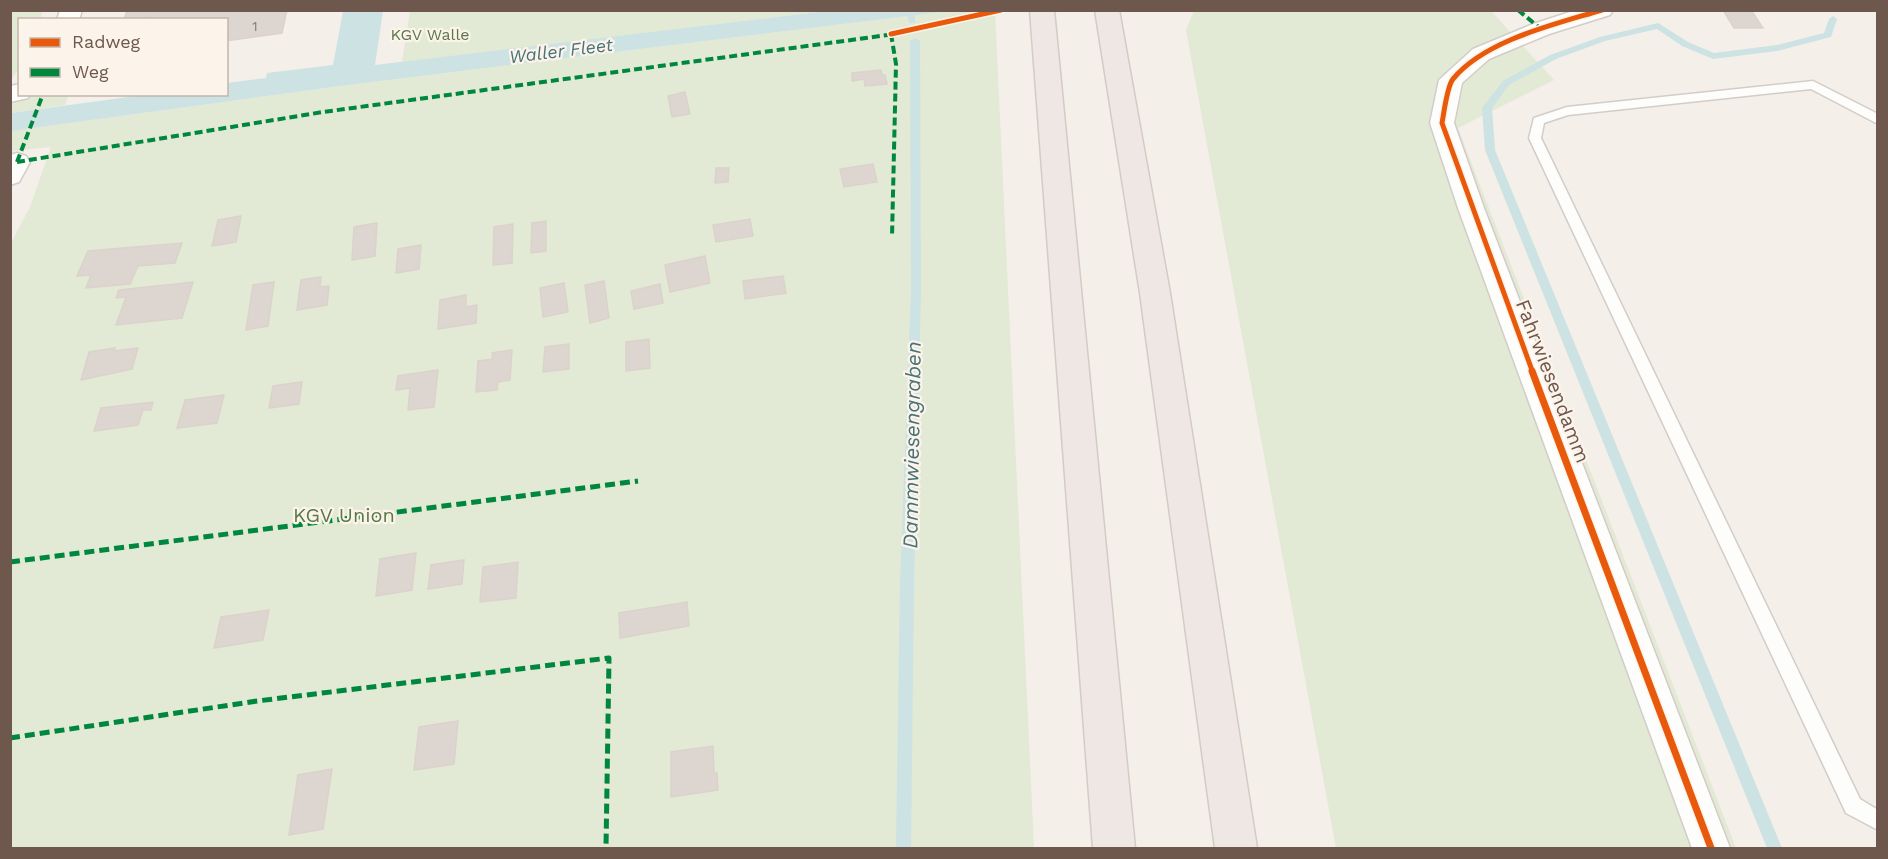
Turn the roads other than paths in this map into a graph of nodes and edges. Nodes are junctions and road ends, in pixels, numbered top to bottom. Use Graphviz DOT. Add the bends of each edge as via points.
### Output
graph roads {
  1 [pos="1602,10"];
  2 [pos="1108,13"];
  3 [pos="1043,20"];
  4 [pos="1878,120"];
  5 [pos="1878,821"];
  6 [pos="1114,849"];
  7 [pos="1236,849"];
  8 [pos="1711,849"];
  1 -- 8 [label="street, Fahrwiesendamm" via="1541,29 1482,54 1451,80 1442,123"];
  2 -- 7 [label="highway" via="1156,305"];
  3 -- 6 [label="highway"];
  4 -- 5 [label="lane" via="1813,85 1568,111 1538,121 1535,138 1853,806"];
}
